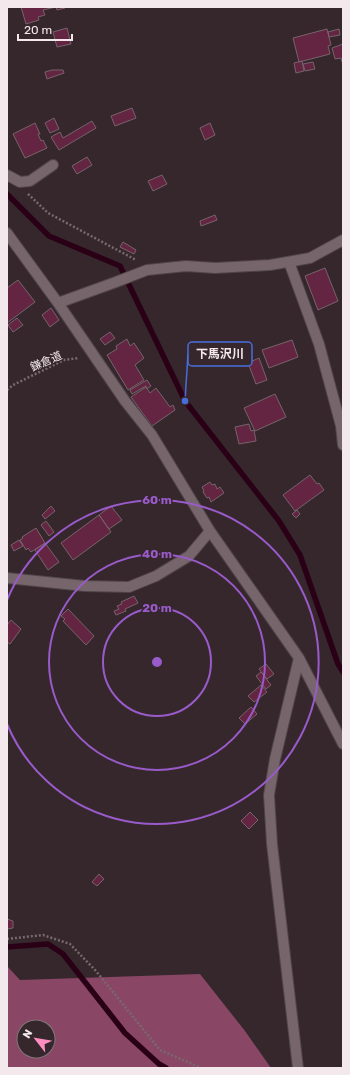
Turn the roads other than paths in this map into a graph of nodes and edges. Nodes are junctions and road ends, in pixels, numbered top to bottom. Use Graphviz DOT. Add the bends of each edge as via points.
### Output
graph roads {
  1 [pos="53,165"];
  2 [pos="7,175"];
  3 [pos="7,233"];
  4 [pos="343,240"];
  5 [pos="289,262"];
  6 [pos="58,303"];
  7 [pos="343,445"];
  8 [pos="210,531"];
  9 [pos="7,578"];
  10 [pos="299,658"];
  11 [pos="342,742"];
  12 [pos="298,1068"];
  1 -- 2 [label="street" via="30,181 20,182"];
  3 -- 6 [label="street"];
  4 -- 5 [label="street" via="310,258"];
  5 -- 6 [label="street" via="147,270"];
  5 -- 7 [label="street" via="318,344 341,426"];
  6 -- 8 [label="street" via="125,401 152,435"];
  8 -- 9 [label="street" via="189,556 156,576 129,587 84,586"];
  8 -- 10 [label="street"];
  10 -- 11 [label="street"];
  10 -- 12 [label="street" via="269,795 272,844"];
}
